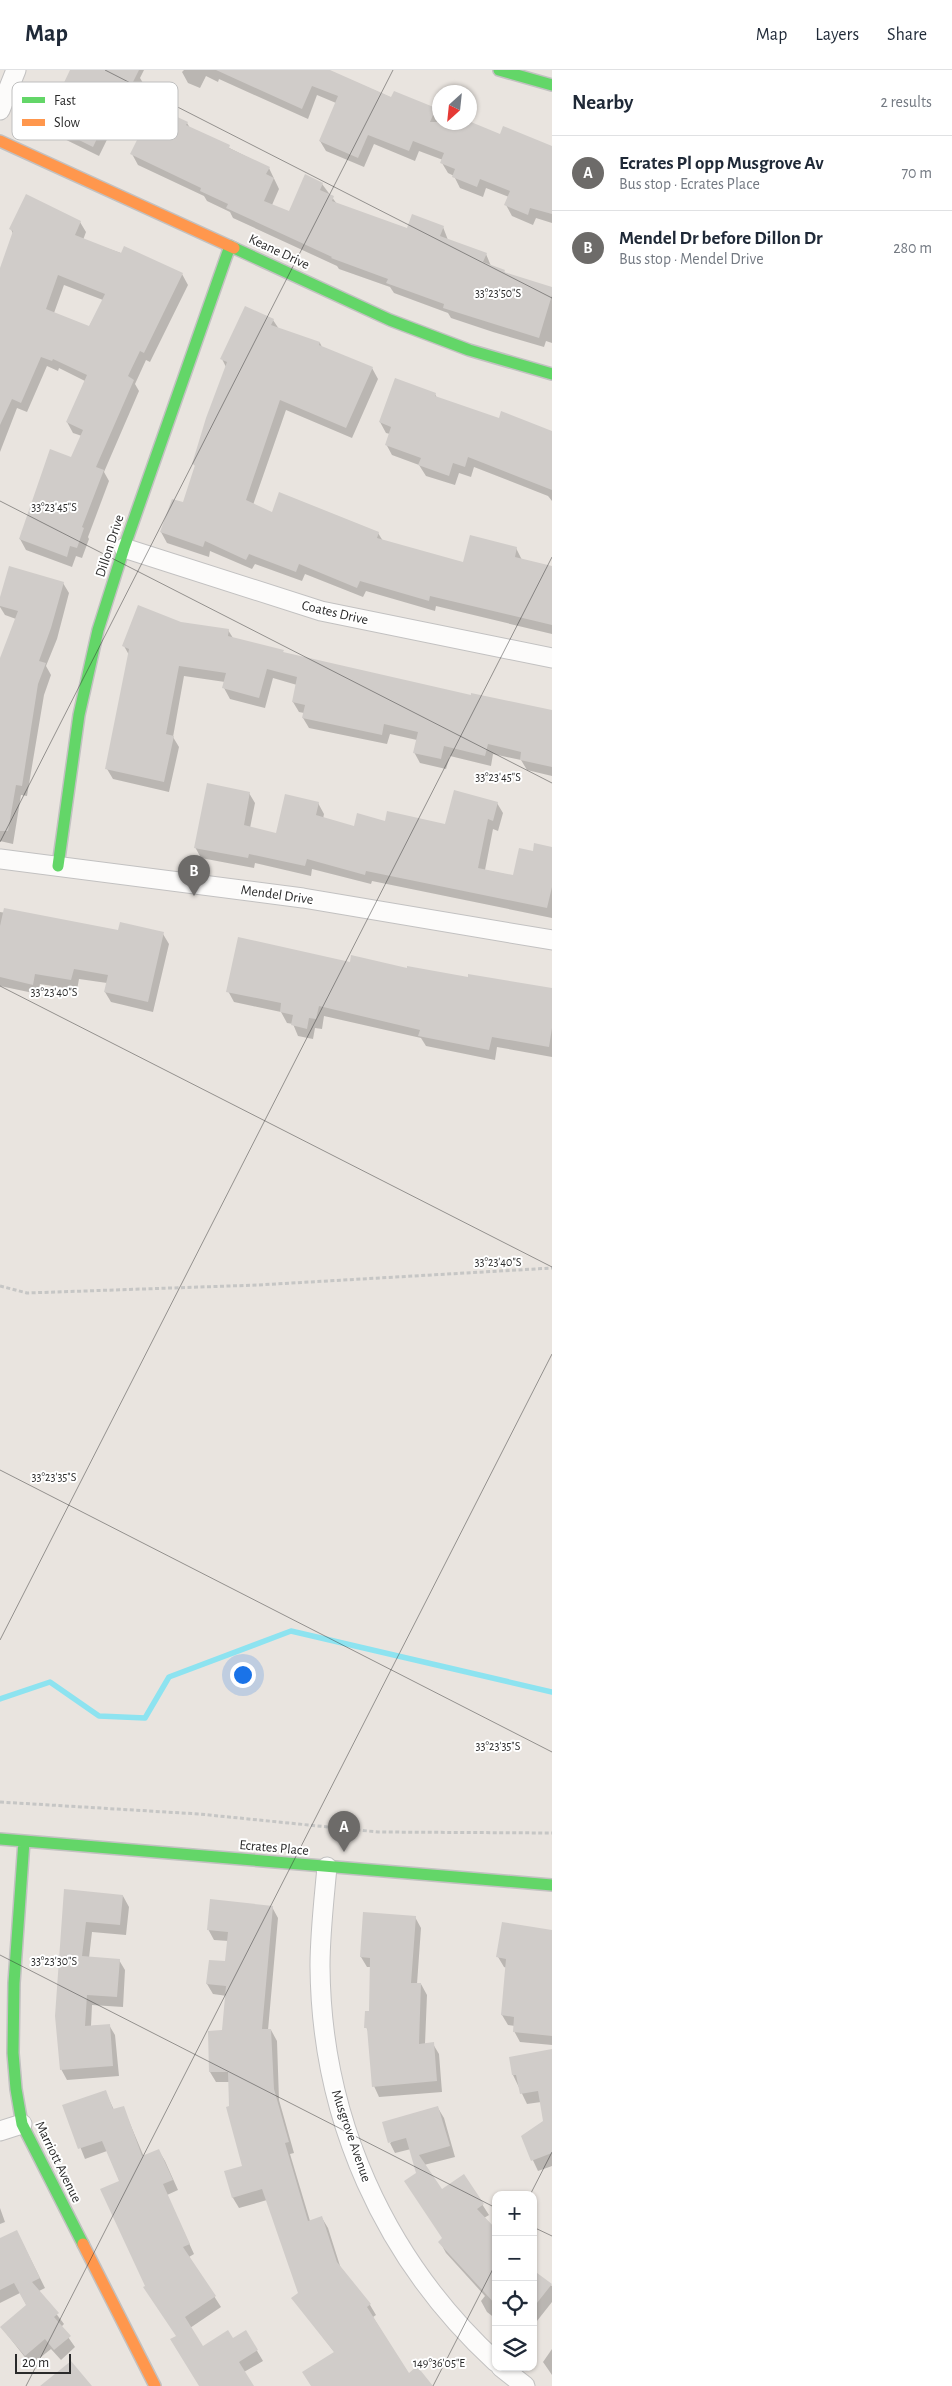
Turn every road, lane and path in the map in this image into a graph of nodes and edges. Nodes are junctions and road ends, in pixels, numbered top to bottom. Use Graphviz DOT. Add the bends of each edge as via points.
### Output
graph roads {
  1 [pos="16,70"];
  2 [pos="499,70"];
  3 [pos="552,85"];
  4 [pos="0,110"];
  5 [pos="0,141"];
  6 [pos="230,246"];
  7 [pos="552,374"];
  8 [pos="124,548"];
  9 [pos="552,658"];
  10 [pos="0,859"];
  11 [pos="58,866"];
  12 [pos="552,940"];
  13 [pos="552,1268"];
  14 [pos="0,1286"];
  15 [pos="0,1802"];
  16 [pos="552,1833"];
  17 [pos="0,1840"];
  18 [pos="24,1841"];
  19 [pos="327,1868"];
  20 [pos="552,1885"];
  21 [pos="22,2124"];
  22 [pos="0,2131"];
  23 [pos="492,2358"];
  24 [pos="506,2371"];
  25 [pos="155,2386"];
  26 [pos="525,2386"];
  1 -- 4 [label="street"];
  2 -- 3 [label="street"];
  5 -- 6 [label="street, Keane Drive"];
  6 -- 7 [label="street, Keane Drive" via="430,336"];
  6 -- 8 [label="street, Dillon Drive"];
  8 -- 9 [label="street, Coates Drive" via="321,611"];
  8 -- 11 [label="street, Dillon Drive" via="88,671"];
  10 -- 11 [label="street, Mendel Drive"];
  11 -- 12 [label="street, Mendel Drive" via="303,898"];
  13 -- 14 [label="path" via="258,1285 27,1293"];
  15 -- 16 [label="path" via="199,1814 378,1832"];
  17 -- 18 [label="street, Ecrates Place"];
  18 -- 19 [label="street, Ecrates Place"];
  18 -- 21 [label="street, Marriott Avenue" via="12,2021 15,2089"];
  19 -- 20 [label="street, Ecrates Place"];
  19 -- 23 [label="street, Musgrove Avenue" via="320,1946 322,2010 332,2080 354,2156 421,2280 446,2312"];
  21 -- 22 [label="street"];
  21 -- 25 [label="street, Marriott Avenue"];
  24 -- 26 [label="street"];
}
